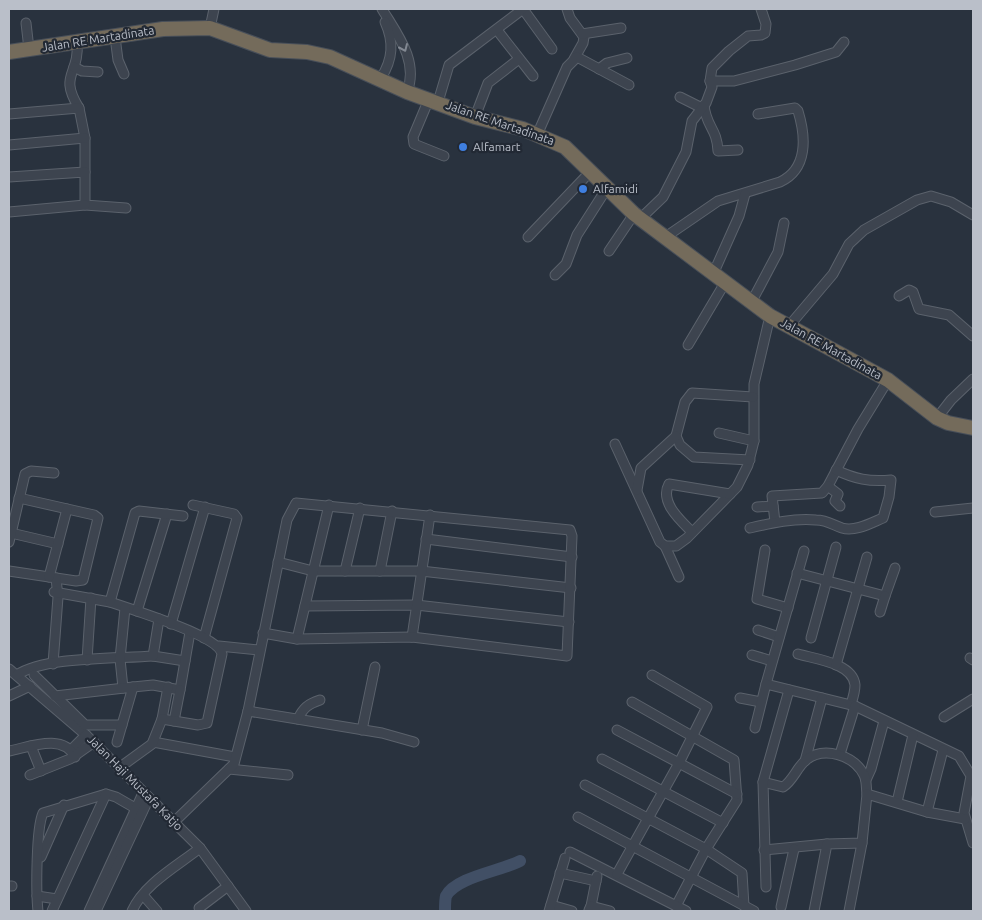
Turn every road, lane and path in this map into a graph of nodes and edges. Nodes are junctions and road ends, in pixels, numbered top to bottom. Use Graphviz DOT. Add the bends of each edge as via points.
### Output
graph roads {
  1 [pos="214,9"];
  2 [pos="377,9"];
  3 [pos="382,9"];
  4 [pos="523,9"];
  5 [pos="567,9"];
  6 [pos="761,9"];
  7 [pos="26,23"];
  8 [pos="210,28"];
  9 [pos="621,28"];
  10 [pos="497,30"];
  11 [pos="393,31"];
  12 [pos="582,34"];
  13 [pos="115,36"];
  14 [pos="77,42"];
  15 [pos="844,42"];
  16 [pos="552,49"];
  17 [pos="29,50"];
  18 [pos="9,52"];
  19 [pos="519,58"];
  20 [pos="627,58"];
  21 [pos="574,59"];
  22 [pos="74,67"];
  23 [pos="599,69"];
  24 [pos="98,72"];
  25 [pos="124,74"];
  26 [pos="533,76"];
  27 [pos="381,78"];
  28 [pos="710,81"];
  29 [pos="629,84"];
  30 [pos="407,92"];
  31 [pos="680,97"];
  32 [pos="433,100"];
  33 [pos="703,107"];
  34 [pos="80,108"];
  35 [pos="9,114"];
  36 [pos="758,114"];
  37 [pos="475,116"];
  38 [pos="537,135"];
  39 [pos="84,138"];
  40 [pos="9,145"];
  41 [pos="738,150"];
  42 [pos="444,156"];
  43 [pos="591,171"];
  44 [pos="85,172"];
  45 [pos="9,177"];
  46 [pos="608,188"];
  47 [pos="746,194"];
  48 [pos="86,205"];
  49 [pos="126,208"];
  50 [pos="9,212"];
  51 [pos="973,215"];
  52 [pos="637,216"];
  53 [pos="784,223"];
  54 [pos="528,237"];
  55 [pos="664,238"];
  56 [pos="608,251"];
  57 [pos="714,272"];
  58 [pos="555,275"];
  59 [pos="726,280"];
  60 [pos="900,296"];
  61 [pos="752,301"];
  62 [pos="770,316"];
  63 [pos="789,326"];
  64 [pos="973,336"];
  65 [pos="688,346"];
  66 [pos="973,379"];
  67 [pos="888,380"];
  68 [pos="753,397"];
  69 [pos="937,418"];
  70 [pos="973,428"];
  71 [pos="719,432"];
  72 [pos="676,436"];
  73 [pos="754,441"];
  74 [pos="615,444"];
  75 [pos="750,460"];
  76 [pos="836,470"];
  77 [pos="54,473"];
  78 [pos="828,486"];
  79 [pos="637,492"];
  80 [pos="730,494"];
  81 [pos="19,498"];
  82 [pos="193,505"];
  83 [pos="328,505"];
  84 [pos="773,506"];
  85 [pos="840,506"];
  86 [pos="757,507"];
  87 [pos="205,508"];
  88 [pos="360,508"];
  89 [pos="973,508"];
  90 [pos="66,509"];
  91 [pos="392,511"];
  92 [pos="935,512"];
  93 [pos="167,514"];
  94 [pos="430,515"];
  95 [pos="183,516"];
  96 [pos="775,522"];
  97 [pos="750,528"];
  98 [pos="692,532"];
  99 [pos="11,533"];
  100 [pos="426,539"];
  101 [pos="9,542"];
  102 [pos="58,544"];
  103 [pos="665,546"];
  104 [pos="836,547"];
  105 [pos="765,550"];
  106 [pos="804,551"];
  107 [pos="867,557"];
  108 [pos="572,558"];
  109 [pos="278,562"];
  110 [pos="895,568"];
  111 [pos="421,570"];
  112 [pos="9,571"];
  113 [pos="313,571"];
  114 [pos="345,571"];
  115 [pos="380,571"];
  116 [pos="797,573"];
  117 [pos="679,577"];
  118 [pos="827,583"];
  119 [pos="55,585"];
  120 [pos="571,588"];
  121 [pos="857,588"];
  122 [pos="885,596"];
  123 [pos="92,598"];
  124 [pos="110,602"];
  125 [pos="416,605"];
  126 [pos="305,606"];
  127 [pos="125,608"];
  128 [pos="788,608"];
  129 [pos="137,610"];
  130 [pos="880,612"];
  131 [pos="159,619"];
  132 [pos="569,622"];
  133 [pos="171,624"];
  134 [pos="758,630"];
  135 [pos="190,632"];
  136 [pos="263,632"];
  137 [pos="412,637"];
  138 [pos="779,637"];
  139 [pos="204,638"];
  140 [pos="811,638"];
  141 [pos="297,639"];
  142 [pos="219,646"];
  143 [pos="259,650"];
  144 [pos="798,654"];
  145 [pos="752,655"];
  146 [pos="153,656"];
  147 [pos="120,658"];
  148 [pos="87,660"];
  149 [pos="185,661"];
  150 [pos="772,661"];
  151 [pos="51,664"];
  152 [pos="836,665"];
  153 [pos="375,667"];
  154 [pos="9,669"];
  155 [pos="36,671"];
  156 [pos="17,675"];
  157 [pos="652,675"];
  158 [pos="28,684"];
  159 [pos="766,684"];
  160 [pos="133,687"];
  161 [pos="168,687"];
  162 [pos="123,688"];
  163 [pos="180,690"];
  164 [pos="789,690"];
  165 [pos="9,696"];
  166 [pos="55,696"];
  167 [pos="740,698"];
  168 [pos="822,698"];
  169 [pos="973,699"];
  170 [pos="320,700"];
  171 [pos="632,702"];
  172 [pos="762,702"];
  173 [pos="853,705"];
  174 [pos="248,711"];
  175 [pos="944,717"];
  176 [pos="162,719"];
  177 [pos="298,719"];
  178 [pos="174,721"];
  179 [pos="884,721"];
  180 [pos="122,725"];
  181 [pos="756,728"];
  182 [pos="362,730"];
  183 [pos="617,730"];
  184 [pos="86,735"];
  185 [pos="913,735"];
  186 [pos="693,737"];
  187 [pos="94,742"];
  188 [pos="117,742"];
  189 [pos="153,742"];
  190 [pos="414,742"];
  191 [pos="31,746"];
  192 [pos="943,750"];
  193 [pos="9,751"];
  194 [pos="73,753"];
  195 [pos="840,754"];
  196 [pos="235,757"];
  197 [pos="602,759"];
  198 [pos="805,761"];
  199 [pos="679,764"];
  200 [pos="119,768"];
  201 [pos="229,769"];
  202 [pos="41,771"];
  203 [pos="30,775"];
  204 [pos="288,775"];
  205 [pos="866,780"];
  206 [pos="763,782"];
  207 [pos="585,785"];
  208 [pos="663,791"];
  209 [pos="106,794"];
  210 [pos="737,794"];
  211 [pos="867,794"];
  212 [pos="146,796"];
  213 [pos="896,802"];
  214 [pos="64,805"];
  215 [pos="139,810"];
  216 [pos="927,812"];
  217 [pos="578,817"];
  218 [pos="649,818"];
  219 [pos="965,819"];
  220 [pos="174,822"];
  221 [pos="723,823"];
  222 [pos="862,843"];
  223 [pos="827,844"];
  224 [pos="973,844"];
  225 [pos="633,847"];
  226 [pos="200,848"];
  227 [pos="706,849"];
  228 [pos="794,849"];
  229 [pos="764,850"];
  230 [pos="39,861"];
  231 [pos="560,873"];
  232 [pos="617,874"];
  233 [pos="691,878"];
  234 [pos="228,886"];
  235 [pos="766,887"];
  236 [pos="143,895"];
  237 [pos="37,896"];
  238 [pos="58,899"];
  239 [pos="676,906"];
  240 [pos="744,906"];
  241 [pos="781,907"];
  242 [pos="199,908"];
  243 [pos="550,908"];
  244 [pos="590,908"];
  245 [pos="38,911"];
  246 [pos="52,911"];
  247 [pos="89,911"];
  248 [pos="96,911"];
  249 [pos="132,911"];
  250 [pos="157,911"];
  251 [pos="246,911"];
  252 [pos="572,911"];
  253 [pos="610,911"];
  254 [pos="686,911"];
  255 [pos="754,911"];
  256 [pos="814,911"];
  257 [pos="849,911"];
  1 -- 8 [label="street"];
  2 -- 11 [label="street"];
  3 -- 11 [label="street"];
  4 -- 10 [label="street"];
  4 -- 16 [label="street"];
  5 -- 12 [label="street"];
  6 -- 28 [label="street" via="765,33 748,36 729,51 712,68"];
  7 -- 17 [label="street"];
  8 -- 13 [label="highway, Jalan RE Martadinata" via="163,29"];
  8 -- 27 [label="highway, Jalan RE Martadinata" via="270,50 330,57"];
  9 -- 12 [label="street"];
  10 -- 19 [label="street"];
  10 -- 32 [label="street" via="449,65"];
  11 -- 27 [label="street" via="390,60"];
  11 -- 30 [label="street, one-way" via="408,56 411,78"];
  12 -- 21 [label="street" via="584,41"];
  13 -- 14 [label="highway, Jalan RE Martadinata"];
  13 -- 25 [label="street" via="118,60"];
  14 -- 17 [label="highway, Jalan RE Martadinata"];
  14 -- 22 [label="street" via="78,59"];
  15 -- 28 [label="street" via="836,52 795,65 734,81"];
  17 -- 18 [label="highway, Jalan RE Martadinata"];
  19 -- 26 [label="street"];
  19 -- 37 [label="street" via="488,83"];
  20 -- 23 [label="street" via="607,62"];
  21 -- 23 [label="street" via="577,57"];
  21 -- 38 [label="street" via="566,67"];
  22 -- 24 [label="street" via="82,72"];
  22 -- 34 [label="street" via="70,74 70,92"];
  23 -- 29 [label="street"];
  27 -- 30 [label="highway, Jalan RE Martadinata"];
  28 -- 33 [label="street" via="712,86"];
  30 -- 32 [label="highway, Jalan RE Martadinata"];
  31 -- 33 [label="street"];
  32 -- 37 [label="highway, Jalan RE Martadinata"];
  32 -- 42 [label="street" via="413,137 414,144"];
  33 -- 41 [label="street" via="705,119 716,133 718,151"];
  33 -- 52 [label="street" via="692,121 686,152 663,197"];
  34 -- 35 [label="street"];
  34 -- 39 [label="street"];
  36 -- 47 [label="street" via="795,108 798,111 804,141 802,158 788,178"];
  37 -- 38 [label="highway, Jalan RE Martadinata"];
  38 -- 43 [label="highway, Jalan RE Martadinata" via="566,147"];
  39 -- 40 [label="street"];
  39 -- 44 [label="street"];
  43 -- 46 [label="highway, Jalan RE Martadinata"];
  43 -- 54 [label="street"];
  44 -- 45 [label="street"];
  44 -- 48 [label="street"];
  46 -- 52 [label="highway, Jalan RE Martadinata"];
  46 -- 58 [label="street" via="577,235 566,264"];
  47 -- 55 [label="street" via="718,200"];
  47 -- 57 [label="street"];
  48 -- 49 [label="street"];
  48 -- 50 [label="street"];
  51 -- 63 [label="street" via="951,202 931,196 917,200 864,230 849,244 833,274"];
  52 -- 55 [label="highway, Jalan RE Martadinata"];
  52 -- 56 [label="street"];
  53 -- 61 [label="street" via="778,252"];
  55 -- 57 [label="highway, Jalan RE Martadinata"];
  57 -- 59 [label="highway, Jalan RE Martadinata"];
  59 -- 61 [label="highway, Jalan RE Martadinata"];
  59 -- 65 [label="street"];
  60 -- 64 [label="street" via="909,290 913,292 919,309 949,315"];
  61 -- 62 [label="highway, Jalan RE Martadinata"];
  62 -- 63 [label="highway, Jalan RE Martadinata"];
  62 -- 68 [label="street"];
  63 -- 67 [label="highway, Jalan RE Martadinata"];
  66 -- 69 [label="street"];
  67 -- 69 [label="highway, Jalan RE Martadinata"];
  67 -- 76 [label="street"];
  68 -- 72 [label="street" via="692,393 685,402"];
  68 -- 73 [label="street"];
  69 -- 70 [label="highway, Jalan RE Martadinata"];
  71 -- 73 [label="street"];
  72 -- 75 [label="street" via="680,446 694,457"];
  72 -- 79 [label="street" via="641,468"];
  73 -- 75 [label="street"];
  74 -- 79 [label="street"];
  75 -- 80 [label="street" via="743,479"];
  76 -- 78 [label="street"];
  76 -- 96 [label="street" via="856,479 891,480 883,518 859,528 843,528 817,520"];
  77 -- 81 [label="street" via="26,471"];
  78 -- 84 [label="street" via="822,494 772,496"];
  78 -- 85 [label="street" via="838,494 836,502"];
  79 -- 103 [label="street" via="660,542"];
  80 -- 98 [label="street"];
  80 -- 98 [label="street" via="669,484 669,503"];
  81 -- 90 [label="street"];
  81 -- 99 [label="street"];
  82 -- 87 [label="street"];
  83 -- 88 [label="street"];
  83 -- 109 [label="street" via="303,502 292,507"];
  83 -- 113 [label="street"];
  84 -- 86 [label="street"];
  84 -- 96 [label="street"];
  87 -- 133 [label="street"];
  87 -- 139 [label="street" via="234,514 238,521"];
  88 -- 91 [label="street"];
  88 -- 114 [label="street"];
  89 -- 92 [label="street"];
  90 -- 102 [label="street"];
  90 -- 119 [label="street" via="94,515 98,522 83,580"];
  91 -- 94 [label="street"];
  91 -- 115 [label="street"];
  93 -- 95 [label="street"];
  93 -- 124 [label="street" via="139,511 134,514"];
  93 -- 129 [label="street"];
  94 -- 100 [label="street"];
  94 -- 108 [label="street" via="570,530"];
  96 -- 97 [label="street"];
  98 -- 103 [label="street" via="676,546"];
  99 -- 101 [label="street"];
  99 -- 102 [label="street"];
  100 -- 108 [label="street"];
  100 -- 111 [label="street"];
  102 -- 119 [label="street"];
  103 -- 117 [label="street"];
  104 -- 118 [label="street"];
  105 -- 128 [label="street" via="756,600"];
  106 -- 116 [label="street"];
  107 -- 121 [label="street"];
  108 -- 120 [label="street"];
  109 -- 113 [label="street"];
  109 -- 136 [label="street"];
  110 -- 122 [label="street"];
  111 -- 115 [label="street"];
  111 -- 120 [label="street"];
  111 -- 125 [label="street"];
  112 -- 119 [label="street"];
  113 -- 114 [label="street"];
  113 -- 126 [label="street"];
  114 -- 115 [label="street"];
  116 -- 118 [label="street"];
  116 -- 128 [label="street"];
  118 -- 121 [label="street"];
  118 -- 140 [label="street"];
  119 -- 123 [label="street"];
  119 -- 151 [label="street"];
  120 -- 132 [label="street"];
  121 -- 122 [label="street"];
  121 -- 152 [label="street"];
  122 -- 130 [label="street"];
  123 -- 124 [label="street"];
  123 -- 148 [label="street"];
  124 -- 127 [label="street"];
  125 -- 126 [label="street"];
  125 -- 132 [label="street"];
  125 -- 137 [label="street"];
  126 -- 141 [label="street"];
  127 -- 129 [label="street"];
  127 -- 147 [label="street"];
  128 -- 138 [label="street"];
  129 -- 131 [label="street"];
  131 -- 133 [label="street"];
  131 -- 146 [label="street"];
  132 -- 137 [label="street" via="567,656"];
  133 -- 135 [label="street"];
  134 -- 138 [label="street"];
  135 -- 139 [label="street"];
  135 -- 149 [label="street"];
  136 -- 141 [label="street"];
  136 -- 143 [label="street"];
  137 -- 141 [label="street"];
  138 -- 150 [label="street"];
  139 -- 142 [label="street"];
  142 -- 143 [label="street"];
  142 -- 178 [label="street" via="222,654 207,723 198,725"];
  143 -- 174 [label="street"];
  144 -- 152 [label="street"];
  145 -- 150 [label="street"];
  146 -- 147 [label="street"];
  146 -- 149 [label="street"];
  147 -- 148 [label="street"];
  147 -- 162 [label="street"];
  148 -- 151 [label="street"];
  149 -- 163 [label="street"];
  150 -- 159 [label="street"];
  151 -- 155 [label="street"];
  152 -- 173 [label="street" via="848,672 854,681"];
  153 -- 182 [label="street"];
  154 -- 156 [label="street, Jalan Haji Mustafa Katjo"];
  155 -- 156 [label="street" via="27,668"];
  155 -- 158 [label="street"];
  155 -- 166 [label="street"];
  156 -- 158 [label="street, Jalan Haji Mustafa Katjo"];
  157 -- 186 [label="street" via="707,707"];
  158 -- 165 [label="street"];
  158 -- 184 [label="street, Jalan Haji Mustafa Katjo"];
  159 -- 164 [label="street"];
  159 -- 172 [label="street"];
  160 -- 161 [label="street"];
  160 -- 162 [label="street"];
  160 -- 180 [label="street"];
  161 -- 163 [label="street"];
  161 -- 176 [label="street"];
  162 -- 166 [label="street"];
  163 -- 178 [label="street"];
  164 -- 168 [label="street"];
  164 -- 206 [label="street"];
  166 -- 180 [label="street" via="86,726"];
  167 -- 172 [label="street"];
  168 -- 173 [label="street"];
  168 -- 198 [label="street"];
  169 -- 175 [label="street"];
  170 -- 177 [label="street" via="303,708"];
  171 -- 186 [label="street"];
  172 -- 181 [label="street"];
  173 -- 179 [label="street"];
  173 -- 195 [label="street"];
  174 -- 177 [label="street"];
  174 -- 196 [label="street"];
  176 -- 178 [label="street"];
  176 -- 189 [label="street"];
  177 -- 182 [label="street"];
  179 -- 185 [label="street"];
  179 -- 205 [label="street"];
  180 -- 188 [label="street"];
  182 -- 190 [label="street"];
  183 -- 199 [label="street"];
  184 -- 187 [label="street, Jalan Haji Mustafa Katjo"];
  184 -- 194 [label="street"];
  185 -- 192 [label="street"];
  185 -- 213 [label="street"];
  186 -- 199 [label="street"];
  186 -- 210 [label="street" via="734,760"];
  187 -- 194 [label="street"];
  187 -- 200 [label="street, Jalan Haji Mustafa Katjo"];
  189 -- 196 [label="street"];
  189 -- 200 [label="street"];
  191 -- 193 [label="street"];
  191 -- 194 [label="street" via="59,743"];
  191 -- 202 [label="street"];
  192 -- 216 [label="street"];
  192 -- 219 [label="street" via="959,756 970,774"];
  194 -- 202 [label="street"];
  195 -- 198 [label="street" via="826,754"];
  195 -- 205 [label="street" via="861,770"];
  196 -- 201 [label="street"];
  197 -- 208 [label="street"];
  198 -- 206 [label="street" via="785,786"];
  199 -- 208 [label="street"];
  199 -- 210 [label="street"];
  200 -- 212 [label="street, Jalan Haji Mustafa Katjo"];
  201 -- 204 [label="street"];
  201 -- 220 [label="street"];
  202 -- 203 [label="street"];
  205 -- 211 [label="street"];
  206 -- 229 [label="street"];
  207 -- 218 [label="street"];
  208 -- 218 [label="street"];
  208 -- 221 [label="street"];
  209 -- 214 [label="street"];
  209 -- 215 [label="street"];
  209 -- 238 [label="street"];
  210 -- 221 [label="street" via="737,800"];
  211 -- 213 [label="street"];
  211 -- 222 [label="street"];
  212 -- 215 [label="street"];
  212 -- 220 [label="street, Jalan Haji Mustafa Katjo"];
  213 -- 216 [label="street"];
  214 -- 230 [label="street"];
  214 -- 230 [label="street" via="47,810 42,816"];
  215 -- 247 [label="street"];
  215 -- 248 [label="street"];
  216 -- 219 [label="street"];
  217 -- 225 [label="street"];
  218 -- 225 [label="street"];
  218 -- 227 [label="street"];
  219 -- 224 [label="street"];
  220 -- 226 [label="street, Jalan Haji Mustafa Katjo"];
  221 -- 227 [label="street"];
  222 -- 223 [label="street"];
  222 -- 257 [label="street"];
  223 -- 228 [label="street"];
  223 -- 256 [label="street"];
  225 -- 232 [label="street"];
  225 -- 233 [label="street"];
  226 -- 234 [label="street, Jalan Haji Mustafa Katjo"];
  226 -- 236 [label="street"];
  227 -- 233 [label="street"];
  227 -- 240 [label="street" via="742,873"];
  228 -- 229 [label="street"];
  228 -- 241 [label="street"];
  229 -- 235 [label="street"];
  230 -- 237 [label="street" via="35,878"];
  231 -- 232 [label="street" via="568,855"];
  231 -- 243 [label="street"];
  231 -- 244 [label="street" via="597,879"];
  232 -- 239 [label="street"];
  233 -- 239 [label="street"];
  233 -- 240 [label="street"];
  234 -- 242 [label="street"];
  234 -- 251 [label="street, Jalan Haji Mustafa Katjo"];
  236 -- 249 [label="street"];
  236 -- 250 [label="street"];
  237 -- 238 [label="street"];
  237 -- 245 [label="street"];
  238 -- 246 [label="street"];
  239 -- 254 [label="street"];
  240 -- 255 [label="street"];
  243 -- 252 [label="street"];
  244 -- 253 [label="street"];
}
